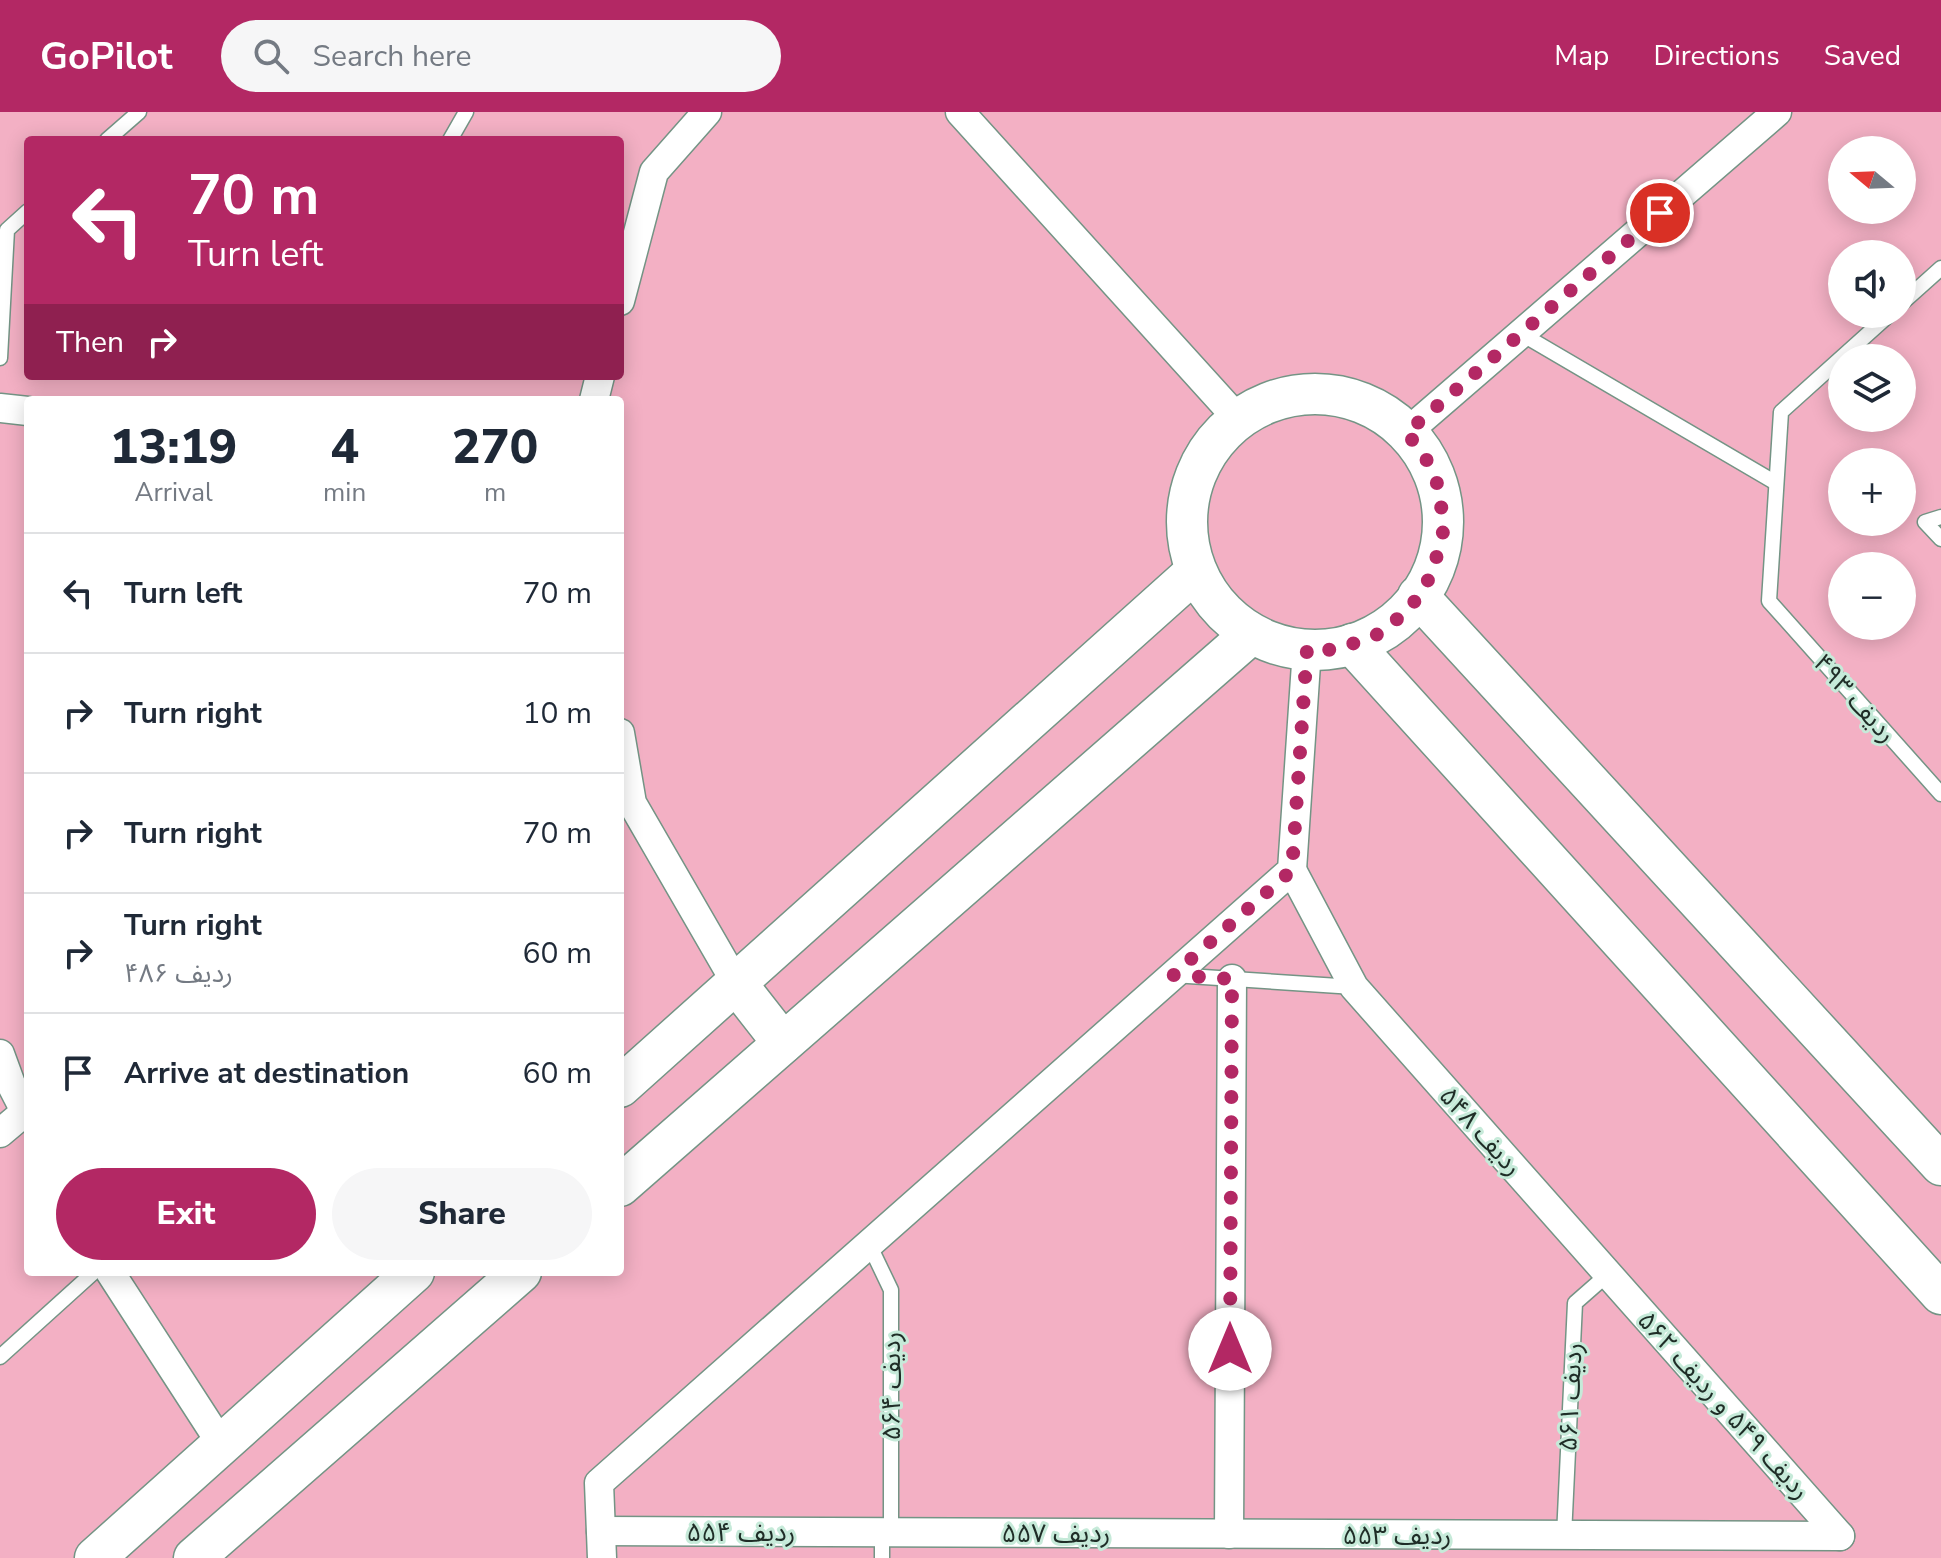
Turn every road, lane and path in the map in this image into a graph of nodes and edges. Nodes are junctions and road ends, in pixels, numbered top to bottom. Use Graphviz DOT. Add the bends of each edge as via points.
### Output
graph roads {
  1 [pos="139,112"];
  2 [pos="466,112"];
  3 [pos="707,112"];
  4 [pos="960,112"];
  5 [pos="1777,112"];
  6 [pos="112,136"];
  7 [pos="452,136"];
  8 [pos="24,215"];
  9 [pos="1941,268"];
  10 [pos="624,286"];
  11 [pos="1916,290"];
  12 [pos="1874,328"];
  13 [pos="1520,333"];
  14 [pos="0,358"];
  15 [pos="0,408"];
  16 [pos="24,411"];
  17 [pos="1238,419"];
  18 [pos="1406,433"];
  19 [pos="1776,483"];
  20 [pos="1941,517"];
  21 [pos="1941,539"];
  22 [pos="1196,571"];
  23 [pos="1418,596"];
  24 [pos="1251,634"];
  25 [pos="1352,644"];
  26 [pos="1307,649"];
  27 [pos="624,759"];
  28 [pos="1941,794"];
  29 [pos="1292,870"];
  30 [pos="1173,975"];
  31 [pos="1232,979"];
  32 [pos="736,983"];
  33 [pos="1354,987"];
  34 [pos="783,1043"];
  35 [pos="0,1054"];
  36 [pos="624,1083"];
  37 [pos="24,1109"];
  38 [pos="24,1117"];
  39 [pos="0,1133"];
  40 [pos="1941,1165"];
  41 [pos="624,1182"];
  42 [pos="869,1244"];
  43 [pos="1608,1274"];
  44 [pos="90,1276"];
  45 [pos="113,1276"];
  46 [pos="410,1276"];
  47 [pos="516,1276"];
  48 [pos="1941,1294"];
  49 [pos="0,1357"];
  50 [pos="222,1445"];
  51 [pos="1229,1534"];
  52 [pos="1564,1536"];
  53 [pos="885,1541"];
  54 [pos="601,1545"];
  55 [pos="1840,1547"];
  56 [pos="95,1558"];
  57 [pos="194,1558"];
  1 -- 6 [label="lane"];
  2 -- 7 [label="lane"];
  3 -- 10 [label="street" via="654,172"];
  4 -- 17 [label="street"];
  5 -- 13 [label="street"];
  8 -- 14 [label="lane" via="7,230"];
  9 -- 11 [label="lane"];
  12 -- 19 [label="lane" via="1781,412"];
  13 -- 18 [label="street"];
  13 -- 19 [label="lane"];
  15 -- 16 [label="street"];
  17 -- 18 [label="street" via="1276,400 1317,393 1358,401"];
  17 -- 22 [label="street" via="1209,449 1191,487 1186,529"];
  18 -- 23 [label="street" via="1423,452 1440,490 1443,532 1432,574"];
  19 -- 28 [label="lane, ردیف ۴۹۳" via="1769,601"];
  20 -- 21 [label="lane" via="1925,522"];
  22 -- 24 [label="street" via="1218,607"];
  22 -- 32 [label="street"];
  23 -- 25 [label="street" via="1409,610 1375,636"];
  23 -- 40 [label="street"];
  24 -- 26 [label="street" via="1291,649"];
  24 -- 34 [label="street"];
  25 -- 26 [label="street"];
  25 -- 48 [label="street"];
  26 -- 29 [label="street"];
  27 -- 32 [label="street" via="632,803"];
  29 -- 30 [label="street"];
  29 -- 33 [label="street, ردیف ۵۴۸"];
  30 -- 31 [label="lane"];
  30 -- 42 [label="street"];
  31 -- 33 [label="lane"];
  31 -- 51 [label="street"];
  32 -- 34 [label="street"];
  32 -- 36 [label="street"];
  33 -- 43 [label="street, ردیف ۵۴۸"];
  34 -- 41 [label="street"];
  35 -- 37 [label="street"];
  38 -- 39 [label="street"];
  42 -- 53 [label="lane, ردیف ۵۶۴" via="891,1290"];
  42 -- 54 [label="street" via="599,1483"];
  43 -- 52 [label="lane, ردیف ۵۶۱" via="1575,1303"];
  43 -- 55 [label="street, ردیف ۵۴۹ و ردیف ۵۶۲"];
  44 -- 49 [label="lane"];
  45 -- 50 [label="street"];
  46 -- 50 [label="street"];
  47 -- 57 [label="street"];
  50 -- 56 [label="street"];
  51 -- 52 [label="street, ردیف ۵۵۳"];
  51 -- 53 [label="street, ردیف ۵۵۷"];
  52 -- 55 [label="street, ردیف ۵۵۳"];
  53 -- 54 [label="street, ردیف ۵۵۴"];
}
